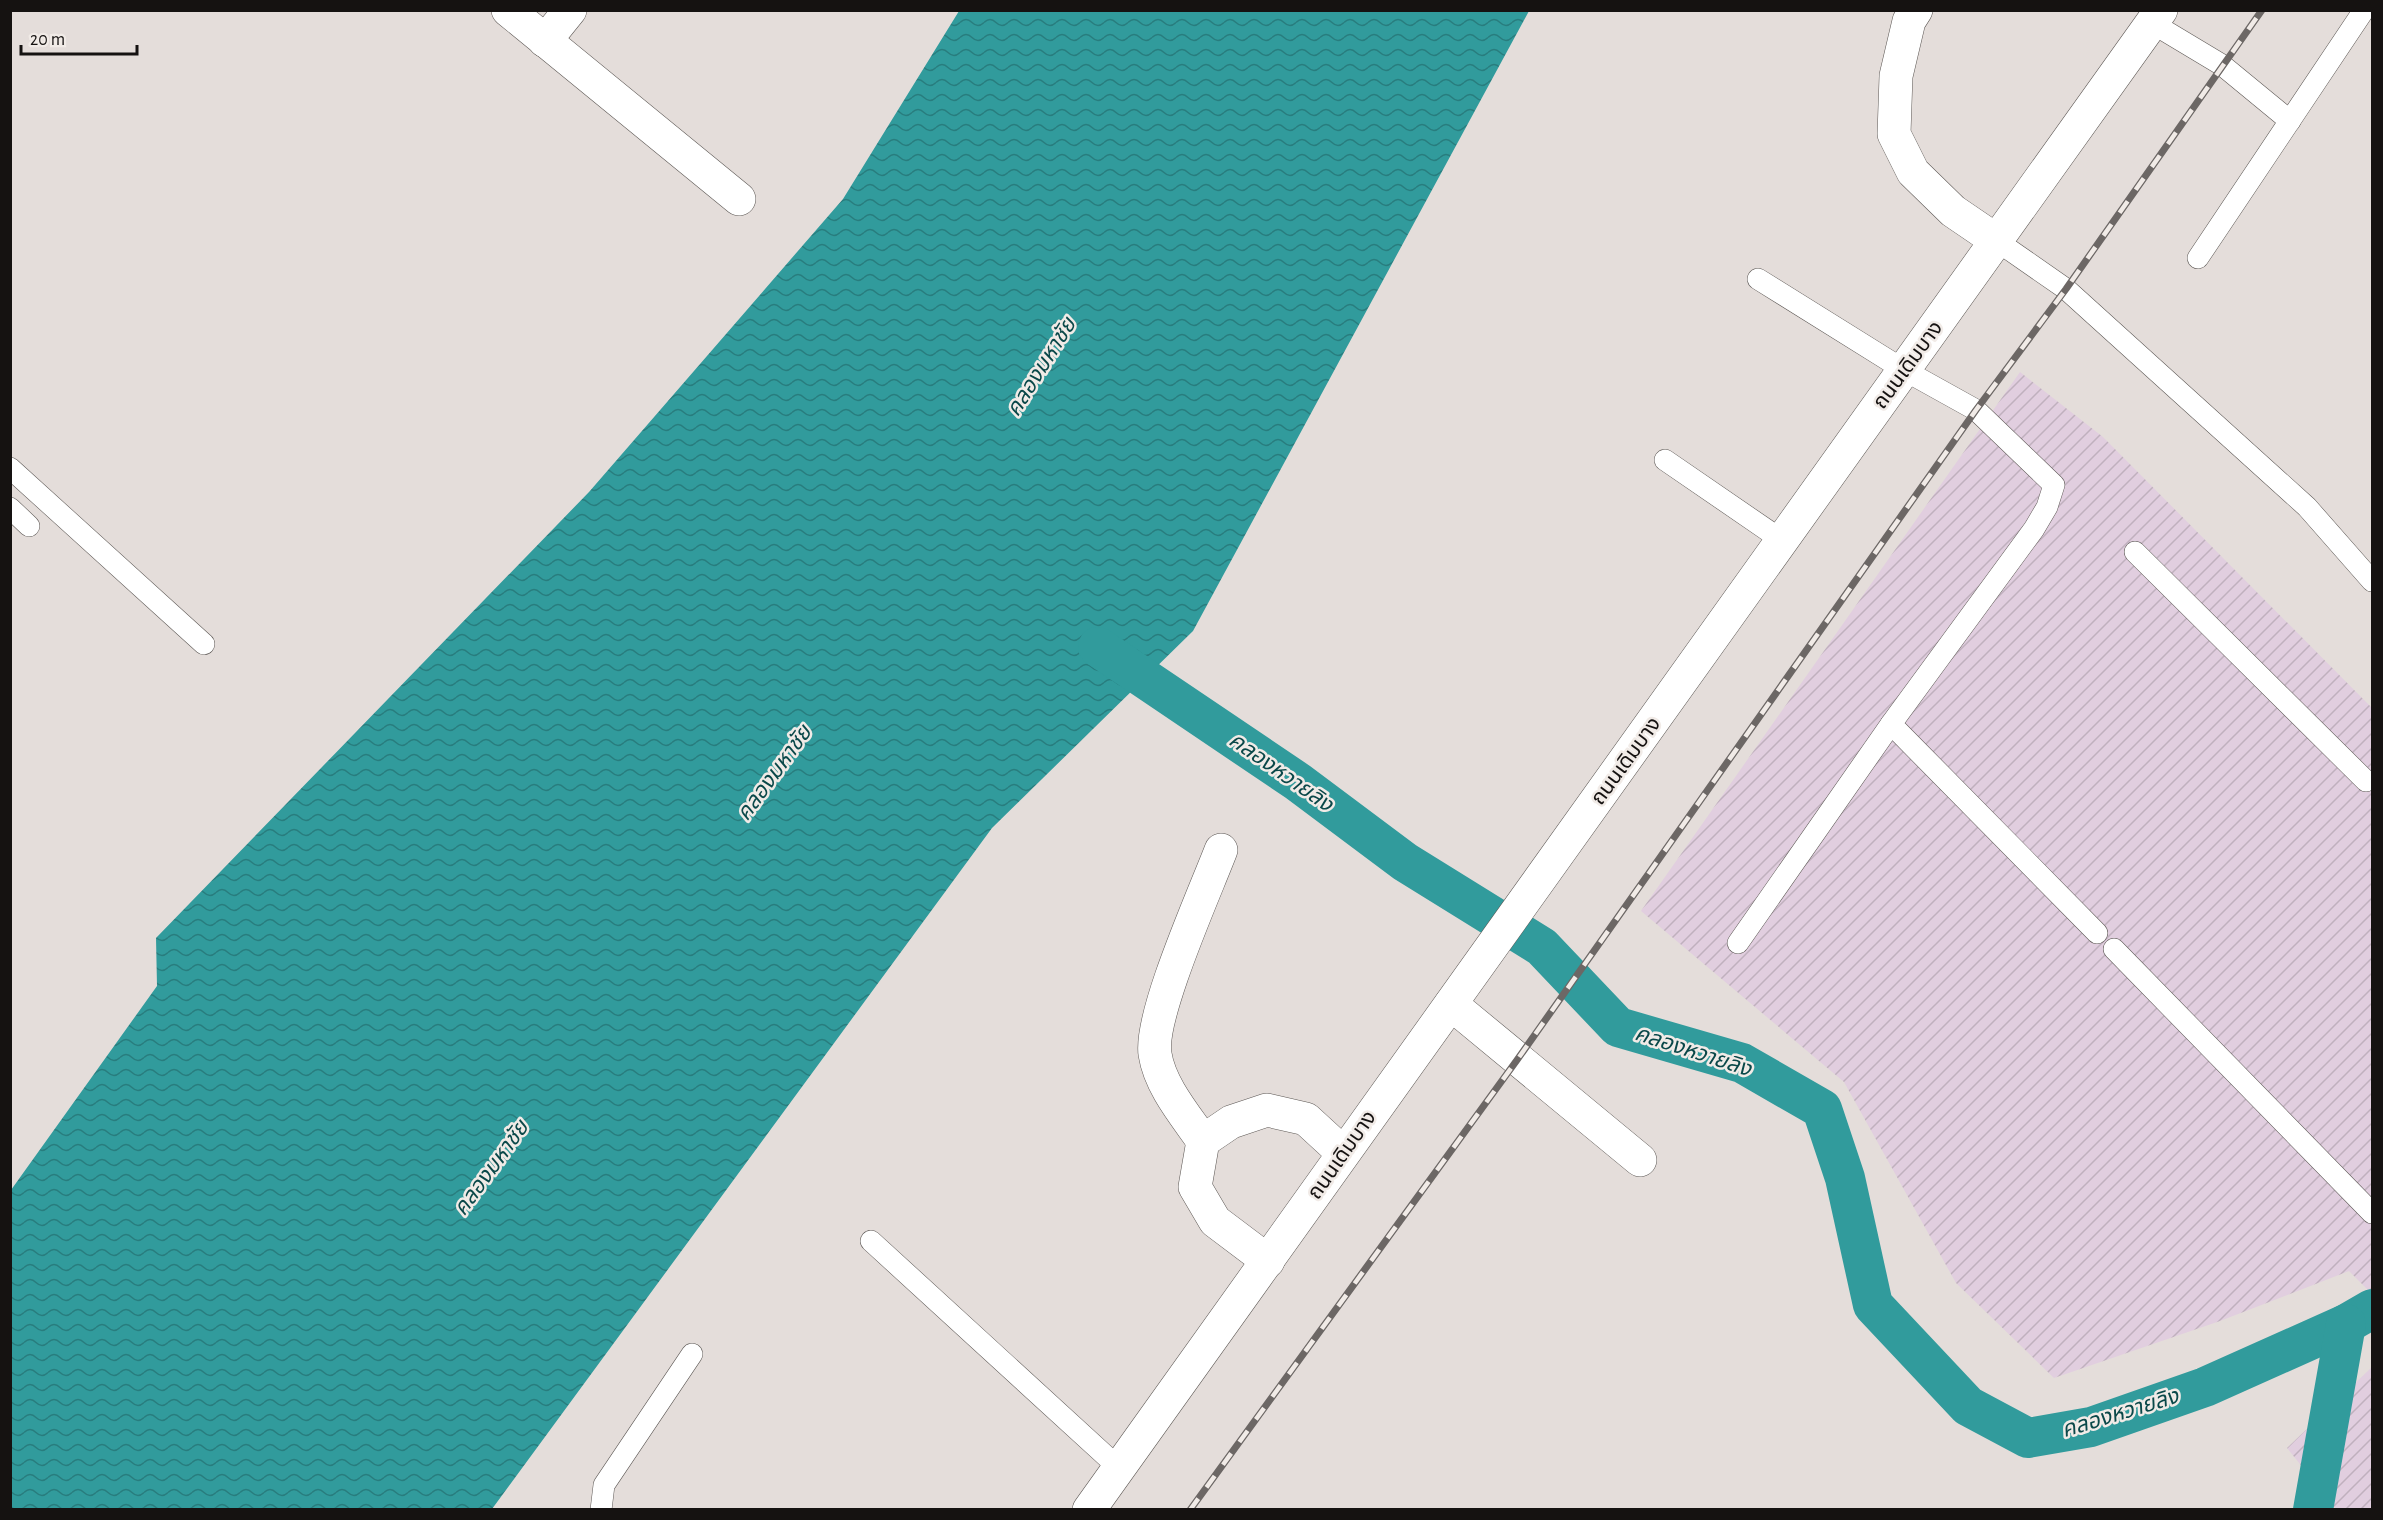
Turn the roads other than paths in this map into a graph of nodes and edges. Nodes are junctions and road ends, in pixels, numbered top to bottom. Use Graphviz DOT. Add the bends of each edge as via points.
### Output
graph roads {
  1 [pos="508,10"];
  2 [pos="570,10"];
  3 [pos="1916,10"];
  4 [pos="2364,10"];
  5 [pos="2157,17"];
  6 [pos="545,41"];
  7 [pos="2290,121"];
  8 [pos="739,199"];
  9 [pos="1997,241"];
  10 [pos="2198,258"];
  11 [pos="1758,279"];
  12 [pos="1905,370"];
  13 [pos="1665,460"];
  14 [pos="10,468"];
  15 [pos="10,508"];
  16 [pos="28,526"];
  17 [pos="1783,541"];
  18 [pos="2135,552"];
  19 [pos="2373,581"];
  20 [pos="204,644"];
  21 [pos="1891,724"];
  22 [pos="2366,781"];
  23 [pos="1221,850"];
  24 [pos="2097,933"];
  25 [pos="1738,943"];
  26 [pos="2114,949"];
  27 [pos="1451,1004"];
  28 [pos="1203,1141"];
  29 [pos="1343,1153"];
  30 [pos="1640,1160"];
  31 [pos="2373,1213"];
  32 [pos="871,1241"];
  33 [pos="1268,1261"];
  34 [pos="692,1354"];
  35 [pos="1119,1468"];
  36 [pos="601,1509"];
  37 [pos="1089,1509"];
  1 -- 6 [label="street"];
  2 -- 6 [label="street"];
  3 -- 9 [label="street" via="1909,21 1896,76 1894,134 1913,172 1953,211"];
  4 -- 7 [label="lane"];
  5 -- 7 [label="lane"];
  5 -- 9 [label="street, ถนนเดิมบาง"];
  6 -- 8 [label="street"];
  7 -- 10 [label="lane"];
  9 -- 12 [label="street, ถนนเดิมบาง"];
  9 -- 19 [label="lane" via="2066,289 2299,500"];
  11 -- 12 [label="lane"];
  12 -- 17 [label="street, ถนนเดิมบาง"];
  12 -- 21 [label="lane" via="1976,410 2054,485 2034,529"];
  13 -- 17 [label="lane"];
  14 -- 20 [label="lane"];
  15 -- 16 [label="lane"];
  17 -- 27 [label="street, ถนนเดิมบาง"];
  18 -- 22 [label="lane"];
  21 -- 24 [label="lane"];
  21 -- 25 [label="lane"];
  23 -- 28 [label="street" via="1158,1018 1154,1052 1162,1079"];
  26 -- 31 [label="lane"];
  27 -- 29 [label="street, ถนนเดิมบาง"];
  27 -- 30 [label="street"];
  28 -- 29 [label="street" via="1231,1122 1267,1110 1306,1119"];
  28 -- 33 [label="street" via="1195,1187 1215,1221"];
  29 -- 33 [label="street, ถนนเดิมบาง"];
  32 -- 35 [label="lane"];
  33 -- 35 [label="street, ถนนเดิมบาง"];
  34 -- 36 [label="lane" via="604,1485"];
  35 -- 37 [label="street, ถนนเดิมบาง"];
}
